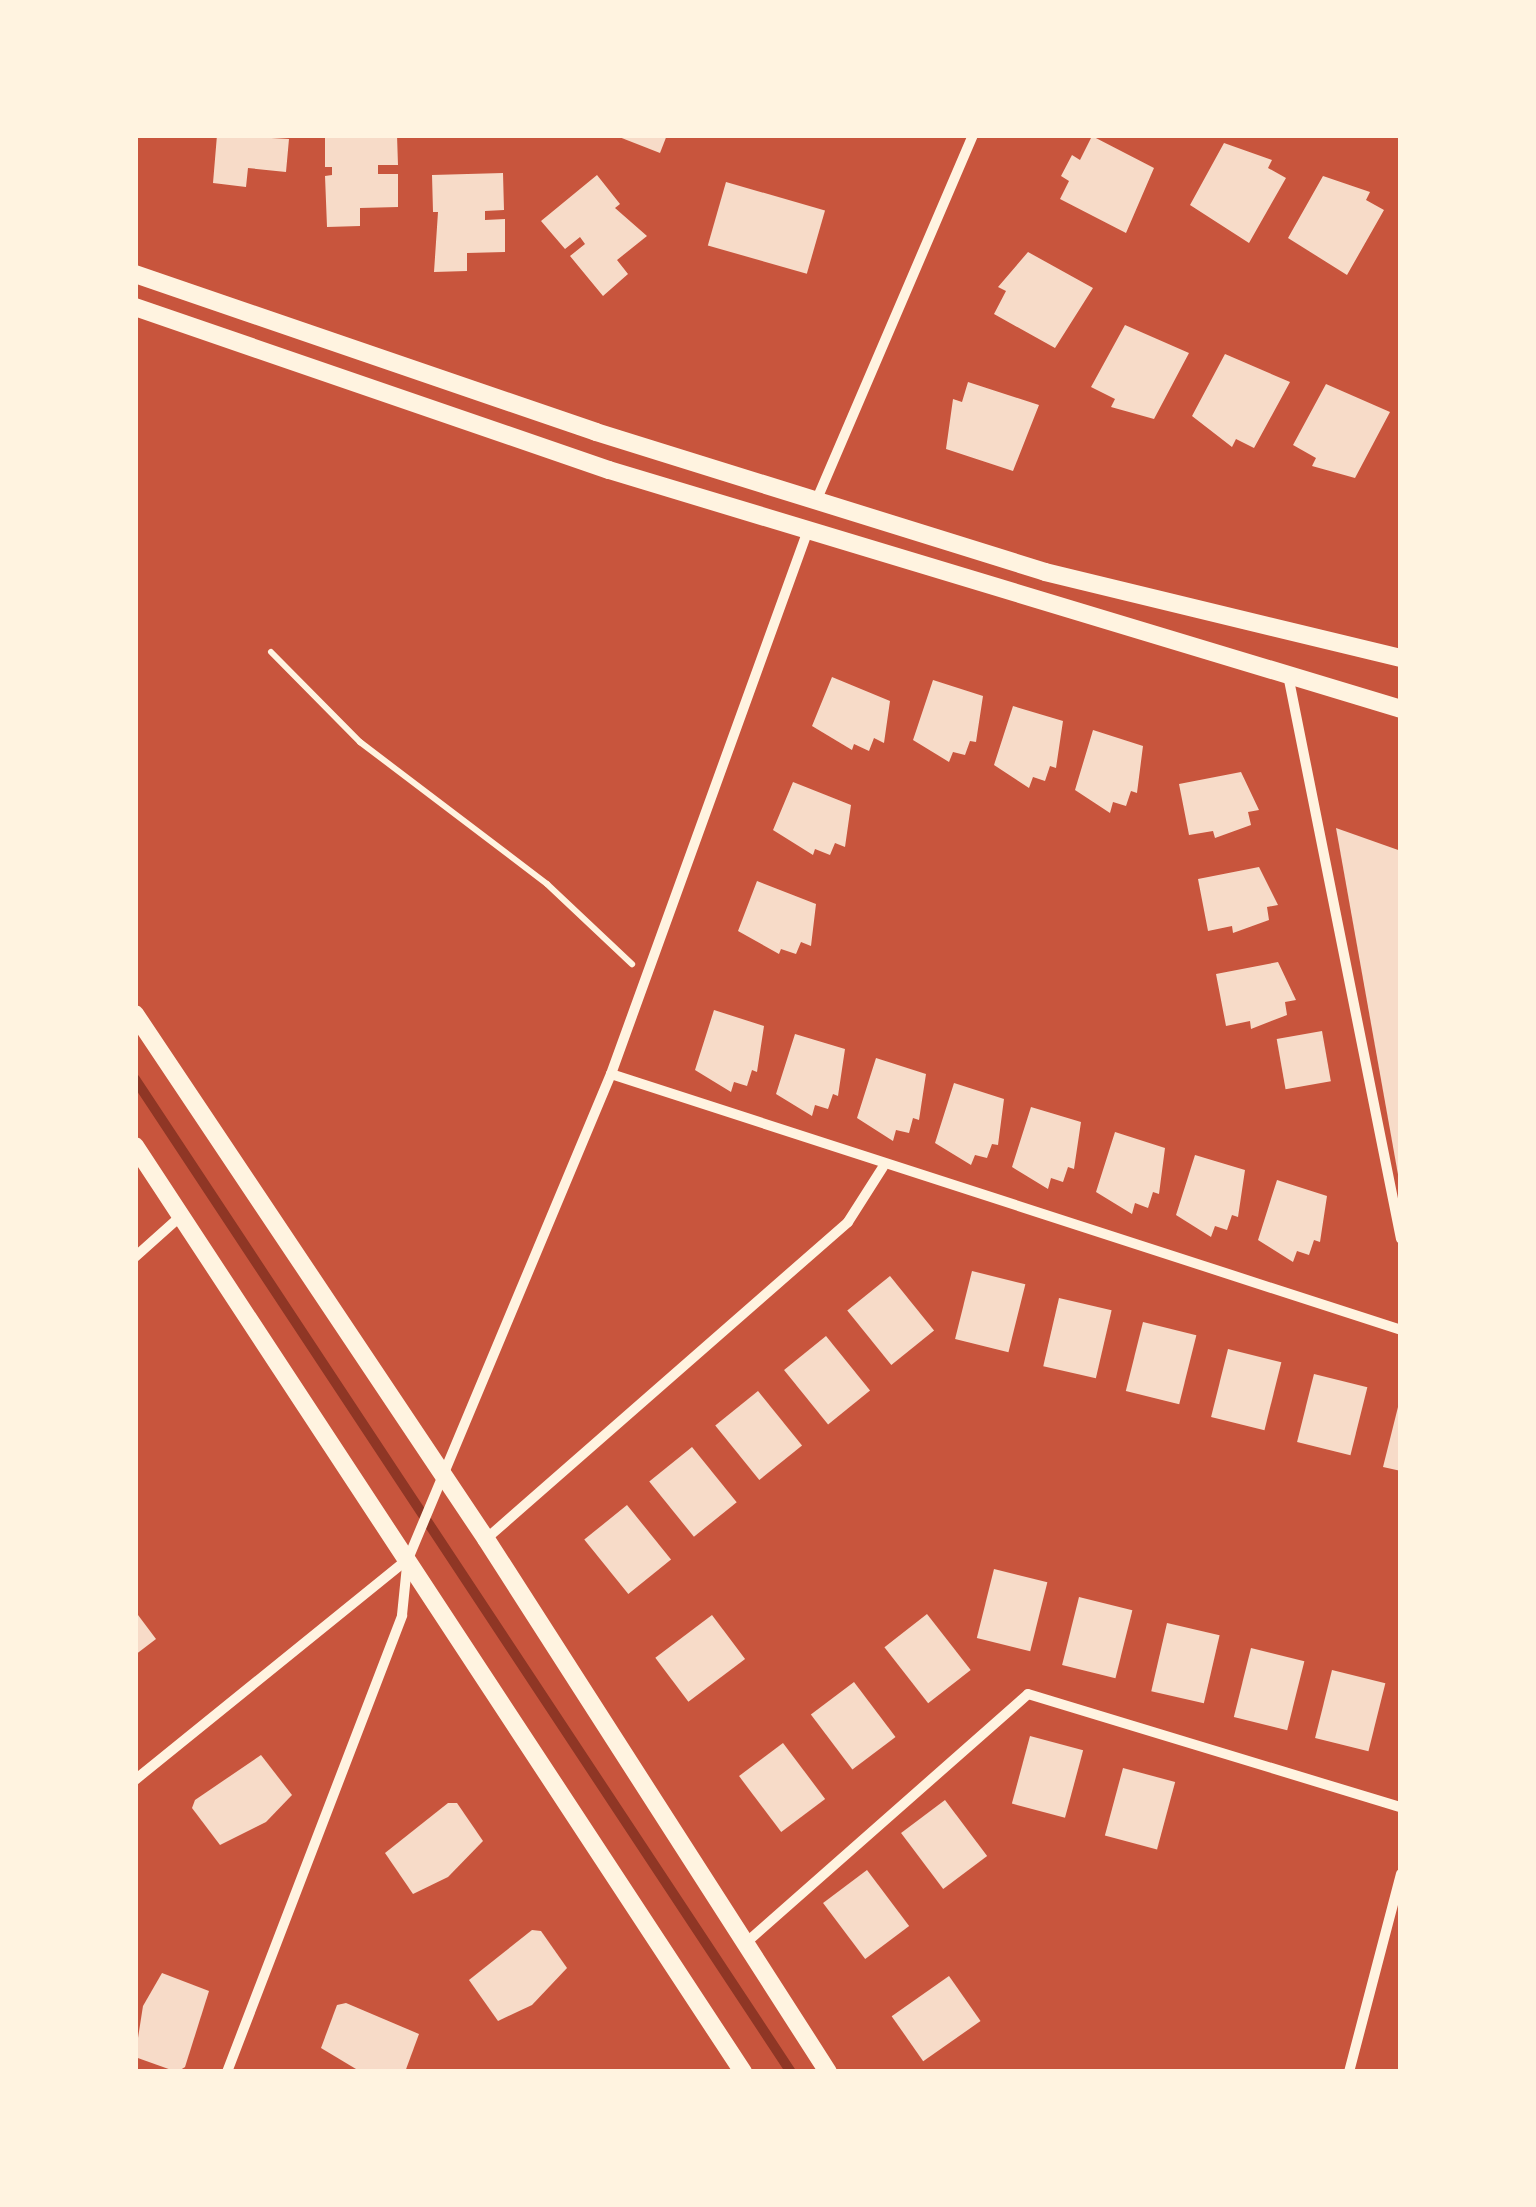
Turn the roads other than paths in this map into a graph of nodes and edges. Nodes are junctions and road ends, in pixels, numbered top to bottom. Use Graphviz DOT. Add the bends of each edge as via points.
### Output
graph roads {
  1 [pos="972,135"];
  2 [pos="135,274"];
  3 [pos="135,307"];
  4 [pos="816,499"];
  5 [pos="808,530"];
  6 [pos="1401,658"];
  7 [pos="1288,674"];
  8 [pos="1401,708"];
  9 [pos="135,1014"];
  10 [pos="611,1074"];
  11 [pos="135,1146"];
  12 [pos="882,1167"];
  13 [pos="182,1214"];
  14 [pos="1401,1239"];
  15 [pos="135,1257"];
  16 [pos="1401,1330"];
  17 [pos="445,1478"];
  18 [pos="486,1539"];
  19 [pos="410,1554"];
  20 [pos="135,1780"];
  21 [pos="1401,1807"];
  22 [pos="1401,1874"];
  23 [pos="748,1942"];
  24 [pos="226,2072"];
  25 [pos="743,2072"];
  26 [pos="828,2072"];
  27 [pos="1349,2072"];
  1 -- 4 [label="street"];
  2 -- 4 [label="street"];
  3 -- 5 [label="street" via="609,470"];
  4 -- 6 [label="street" via="1046,572"];
  5 -- 7 [label="street"];
  5 -- 10 [label="street"];
  7 -- 8 [label="street"];
  7 -- 14 [label="street"];
  9 -- 17 [label="street"];
  10 -- 12 [label="street"];
  10 -- 17 [label="street"];
  11 -- 13 [label="street"];
  12 -- 16 [label="street"];
  12 -- 18 [label="street" via="848,1222"];
  13 -- 15 [label="street"];
  13 -- 19 [label="street"];
  17 -- 18 [label="street"];
  17 -- 19 [label="street"];
  18 -- 23 [label="street"];
  19 -- 20 [label="street"];
  19 -- 24 [label="street" via="402,1615"];
  19 -- 25 [label="street"];
  21 -- 23 [label="street" via="1028,1694"];
  22 -- 27 [label="street"];
  23 -- 26 [label="street"];
}
